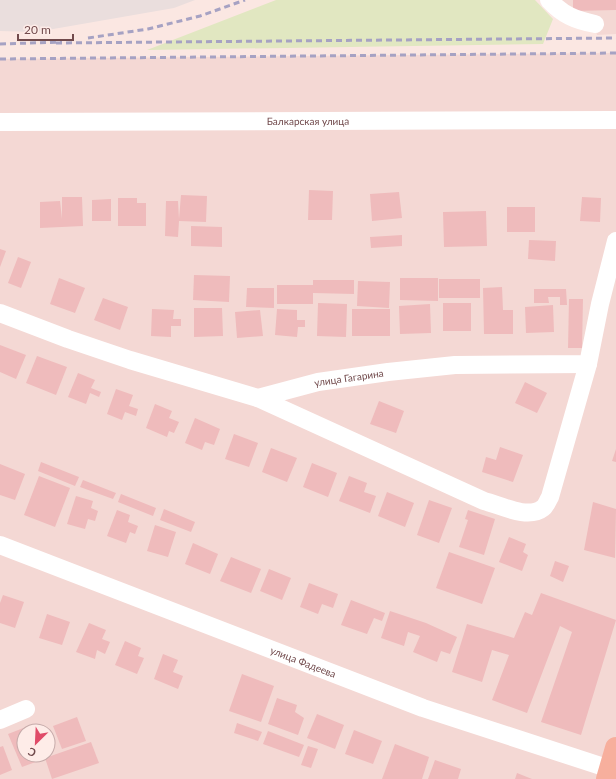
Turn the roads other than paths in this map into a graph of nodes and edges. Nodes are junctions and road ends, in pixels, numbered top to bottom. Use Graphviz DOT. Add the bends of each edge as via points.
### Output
graph roads {
  1 [pos="549,0"];
  2 [pos="594,24"];
  3 [pos="616,120"];
  4 [pos="0,122"];
  5 [pos="616,241"];
  6 [pos="0,313"];
  7 [pos="588,364"];
  8 [pos="258,398"];
  9 [pos="0,545"];
  10 [pos="26,709"];
  11 [pos="0,720"];
  12 [pos="616,748"];
  13 [pos="609,774"];
  1 -- 2 [label="street" via="575,20"];
  3 -- 4 [label="street, Балкарская улица"];
  5 -- 7 [label="street"];
  6 -- 8 [label="street" via="123,357"];
  7 -- 8 [label="street, улица Гагарина" via="455,365 318,382"];
  7 -- 8 [label="street" via="550,497 544,508 533,513 484,500"];
  9 -- 13 [label="street, улица Фадеева" via="423,708"];
  10 -- 11 [label="street"];
  12 -- 13 [label="main road"];
}
